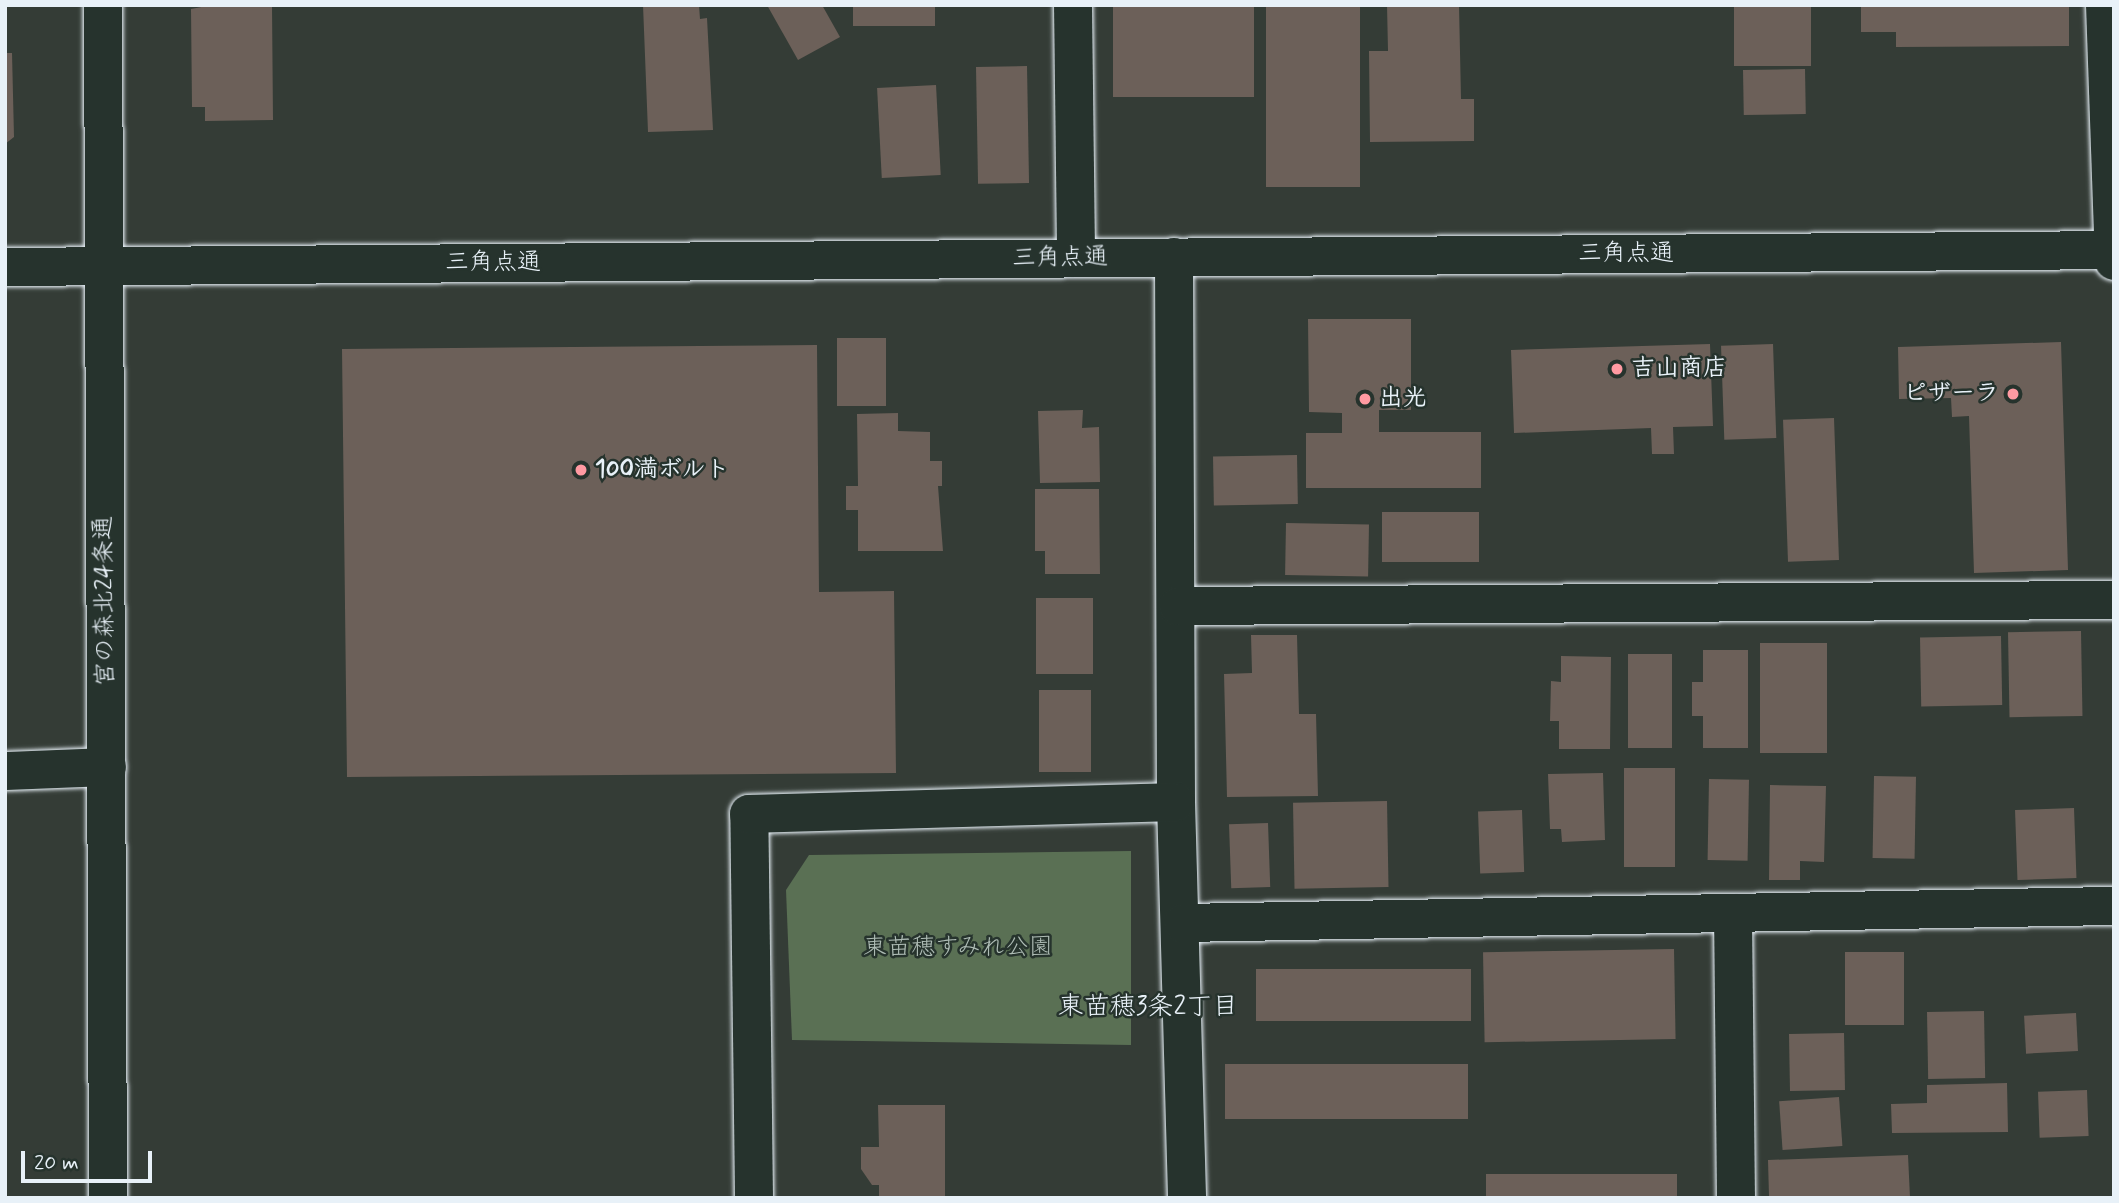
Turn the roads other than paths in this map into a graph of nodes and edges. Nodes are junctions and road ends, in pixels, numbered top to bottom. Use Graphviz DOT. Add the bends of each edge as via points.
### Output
graph roads {
  1 [pos="103,5"];
  2 [pos="1073,5"];
  3 [pos="2105,5"];
  4 [pos="2113,254"];
  5 [pos="1174,257"];
  6 [pos="1076,258"];
  7 [pos="104,266"];
  8 [pos="5,267"];
  9 [pos="2114,600"];
  10 [pos="1178,606"];
  11 [pos="107,767"];
  12 [pos="5,771"];
  13 [pos="1176,802"];
  14 [pos="2114,906"];
  15 [pos="1733,913"];
  16 [pos="1183,923"];
  17 [pos="108,1198"];
  18 [pos="754,1198"];
  19 [pos="1187,1198"];
  20 [pos="1736,1198"];
  1 -- 7 [label="street, 宮の森北24条通"];
  2 -- 6 [label="street"];
  3 -- 4 [label="street"];
  4 -- 5 [label="street, 三角点通"];
  5 -- 6 [label="street, 三角点通"];
  5 -- 10 [label="street"];
  6 -- 7 [label="street, 三角点通"];
  7 -- 8 [label="street, 三角点通"];
  7 -- 11 [label="street, 宮の森北24条通"];
  9 -- 10 [label="street"];
  10 -- 13 [label="street"];
  11 -- 12 [label="street"];
  11 -- 17 [label="street, 宮の森北24条通"];
  13 -- 16 [label="street"];
  13 -- 18 [label="street" via="750,814"];
  14 -- 15 [label="street"];
  15 -- 16 [label="street"];
  15 -- 20 [label="street"];
  16 -- 19 [label="street"];
}
